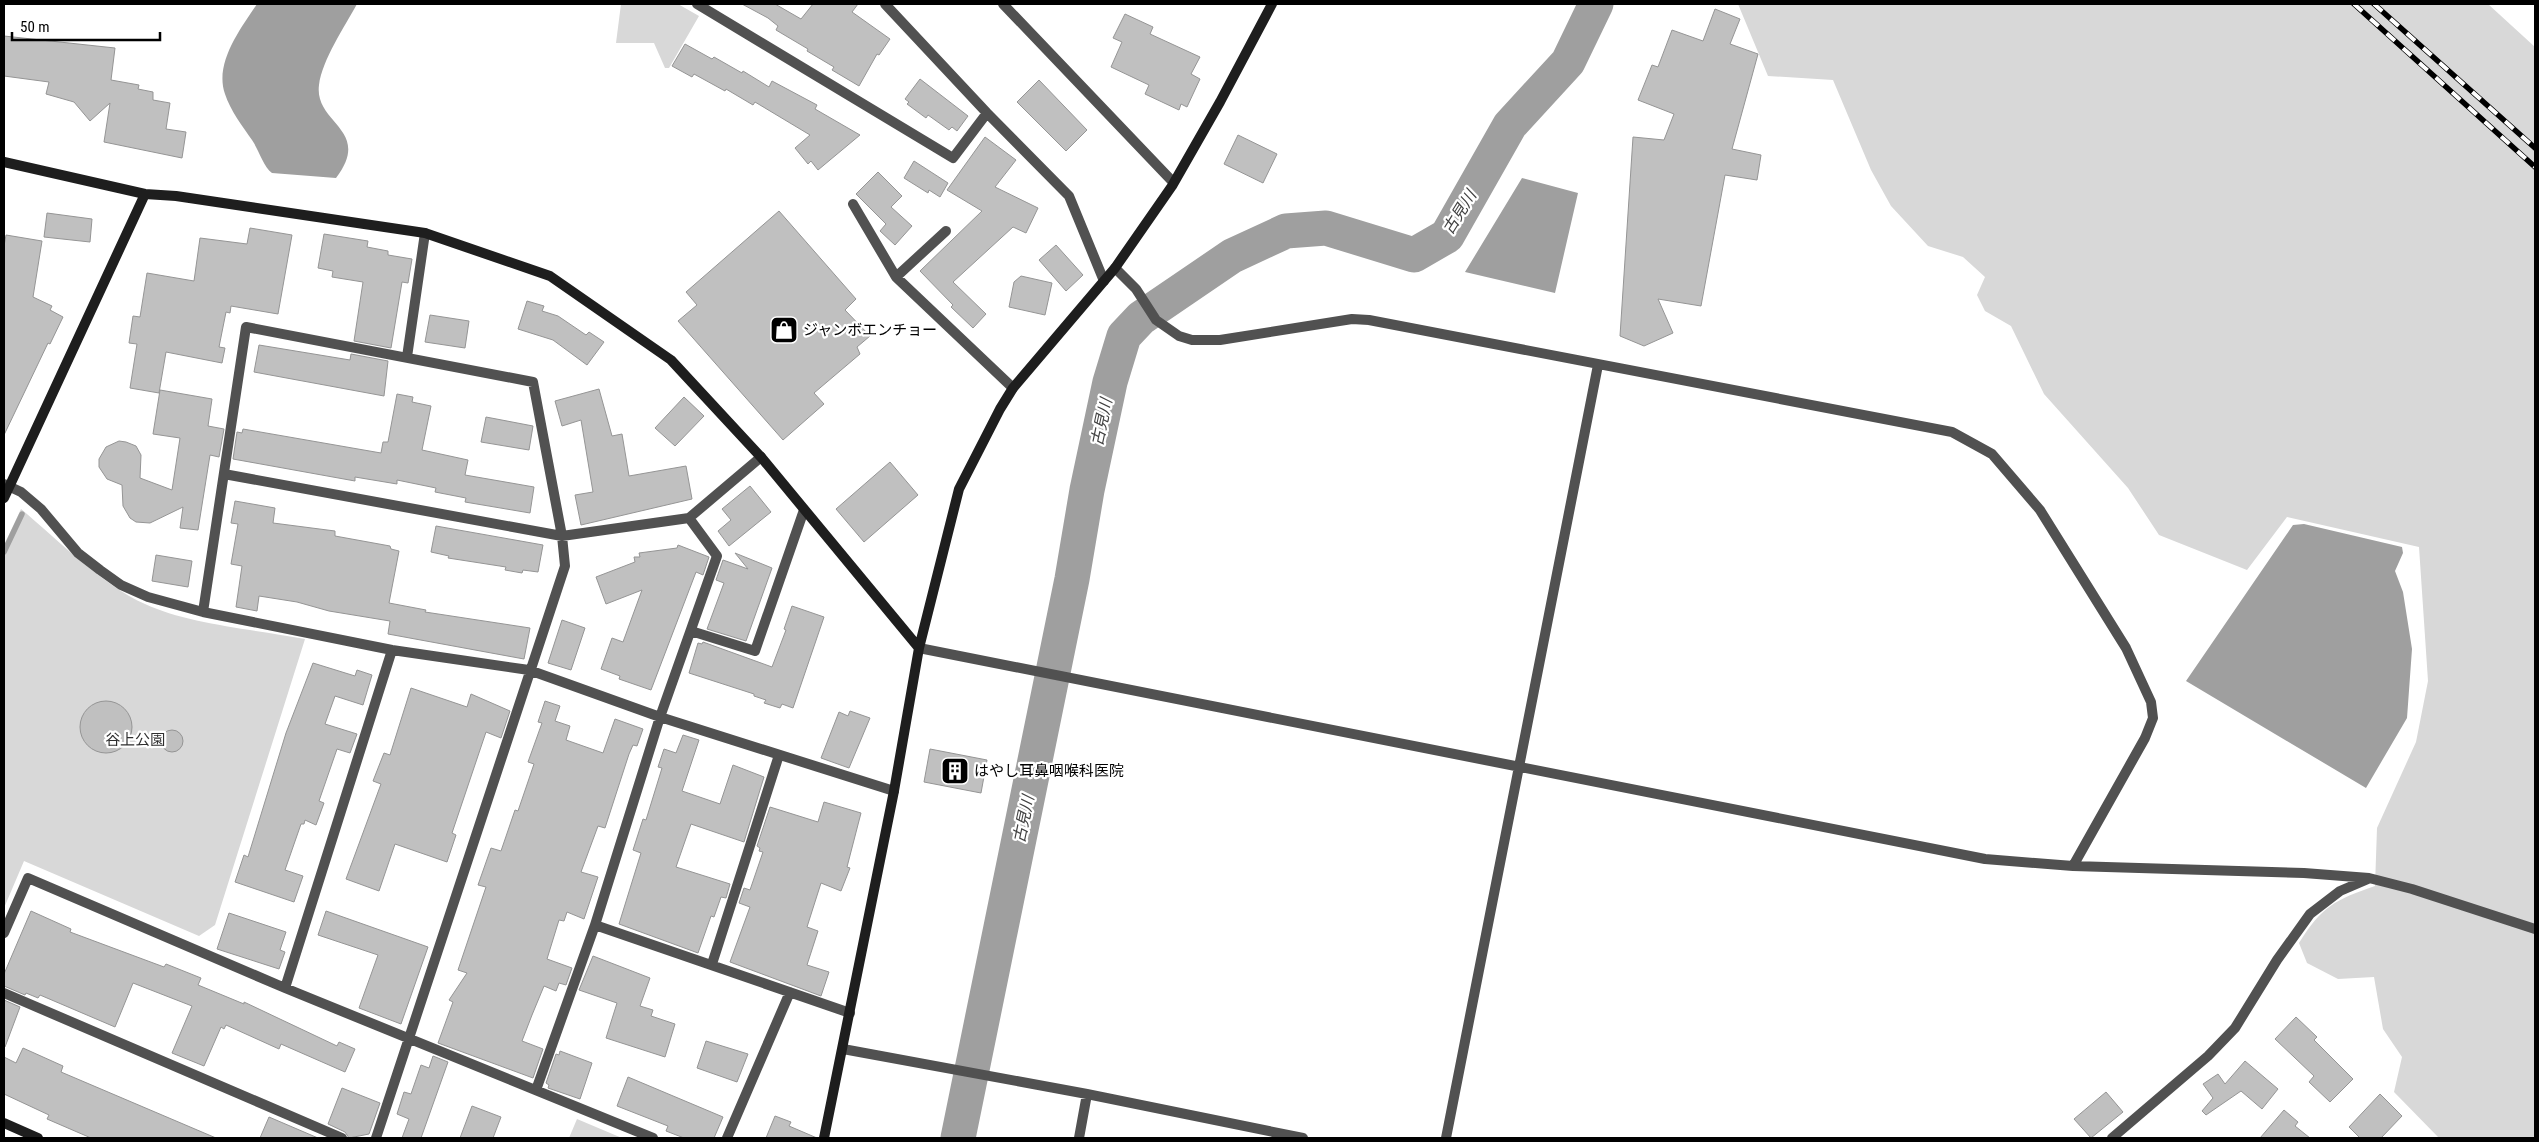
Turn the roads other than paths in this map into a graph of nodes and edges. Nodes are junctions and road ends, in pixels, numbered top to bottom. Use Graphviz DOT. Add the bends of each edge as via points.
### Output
graph roads {
  1 [pos="697,4"];
  2 [pos="885,4"];
  3 [pos="1003,4"];
  4 [pos="1272,4"];
  5 [pos="987,113"];
  6 [pos="4,162"];
  7 [pos="1173,182"];
  8 [pos="145,194"];
  9 [pos="853,204"];
  10 [pos="946,231"];
  11 [pos="426,234"];
  12 [pos="1115,268"];
  13 [pos="896,277"];
  14 [pos="1104,281"];
  15 [pos="407,357"];
  16 [pos="1598,365"];
  17 [pos="1013,388"];
  18 [pos="761,457"];
  19 [pos="224,474"];
  20 [pos="7,484"];
  21 [pos="4,498"];
  22 [pos="804,510"];
  23 [pos="690,518"];
  24 [pos="562,536"];
  25 [pos="203,612"];
  26 [pos="691,631"];
  27 [pos="919,648"];
  28 [pos="392,650"];
  29 [pos="529,670"];
  30 [pos="660,717"];
  31 [pos="779,755"];
  32 [pos="1520,768"];
  33 [pos="894,790"];
  34 [pos="2073,866"];
  35 [pos="2369,878"];
  36 [pos="595,925"];
  37 [pos="2535,928"];
  38 [pos="4,933"];
  39 [pos="712,964"];
  40 [pos="284,988"];
  41 [pos="790,992"];
  42 [pos="4,993"];
  43 [pos="850,1013"];
  44 [pos="410,1040"];
  45 [pos="842,1049"];
  46 [pos="536,1090"];
  47 [pos="1087,1094"];
  48 [pos="4,1123"];
  49 [pos="38,1138"];
  50 [pos="342,1138"];
  51 [pos="376,1138"];
  52 [pos="653,1138"];
  53 [pos="726,1138"];
  54 [pos="824,1138"];
  55 [pos="1079,1138"];
  56 [pos="1303,1138"];
  57 [pos="1446,1138"];
  58 [pos="2112,1138"];
  1 -- 5 [label="street" via="953,158"];
  2 -- 5 [label="street"];
  3 -- 7 [label="street"];
  4 -- 7 [label="street"];
  5 -- 14 [label="street" via="1069,196"];
  6 -- 8 [label="street"];
  7 -- 12 [label="street"];
  8 -- 11 [label="street"];
  8 -- 20 [label="street"];
  9 -- 13 [label="street"];
  10 -- 13 [label="street"];
  11 -- 15 [label="street"];
  11 -- 18 [label="street" via="550,276 671,360"];
  12 -- 14 [label="street"];
  12 -- 16 [label="street" via="1143,299 1156,320 1179,336 1192,340 1207,341 1352,319 1369,320"];
  13 -- 17 [label="street"];
  14 -- 17 [label="street"];
  15 -- 19 [label="street" via="246,328"];
  15 -- 24 [label="street" via="533,382"];
  16 -- 32 [label="street"];
  16 -- 34 [label="street" via="1952,432 1992,454 2044,516 2126,648 2154,710 2145,738"];
  17 -- 27 [label="street" via="959,489"];
  18 -- 22 [label="street"];
  18 -- 23 [label="street"];
  19 -- 24 [label="street"];
  19 -- 25 [label="street"];
  20 -- 21 [label="street"];
  20 -- 25 [label="street" via="41,508 78,553 122,585 148,597"];
  22 -- 26 [label="street" via="756,651"];
  22 -- 27 [label="street"];
  23 -- 24 [label="street"];
  23 -- 26 [label="street" via="717,556"];
  24 -- 29 [label="street" via="565,566"];
  25 -- 28 [label="street"];
  26 -- 30 [label="street"];
  27 -- 32 [label="street"];
  27 -- 33 [label="street"];
  28 -- 29 [label="street"];
  28 -- 40 [label="street"];
  29 -- 30 [label="street"];
  29 -- 44 [label="street"];
  30 -- 31 [label="street"];
  30 -- 36 [label="street"];
  31 -- 33 [label="street"];
  31 -- 39 [label="street"];
  32 -- 34 [label="street" via="1985,859"];
  32 -- 57 [label="street"];
  33 -- 43 [label="street"];
  34 -- 35 [label="street"];
  35 -- 37 [label="street"];
  35 -- 58 [label="street" via="2340,891 2310,914 2235,1028 2208,1056"];
  36 -- 39 [label="street"];
  36 -- 46 [label="street"];
  38 -- 40 [label="street" via="28,878"];
  39 -- 41 [label="street"];
  40 -- 44 [label="street"];
  41 -- 43 [label="street"];
  41 -- 53 [label="street"];
  42 -- 50 [label="street"];
  43 -- 45 [label="street"];
  44 -- 46 [label="street"];
  44 -- 51 [label="street"];
  45 -- 47 [label="street"];
  45 -- 54 [label="street"];
  46 -- 52 [label="street"];
  47 -- 55 [label="street"];
  47 -- 56 [label="street"];
  48 -- 49 [label="street"];
}
